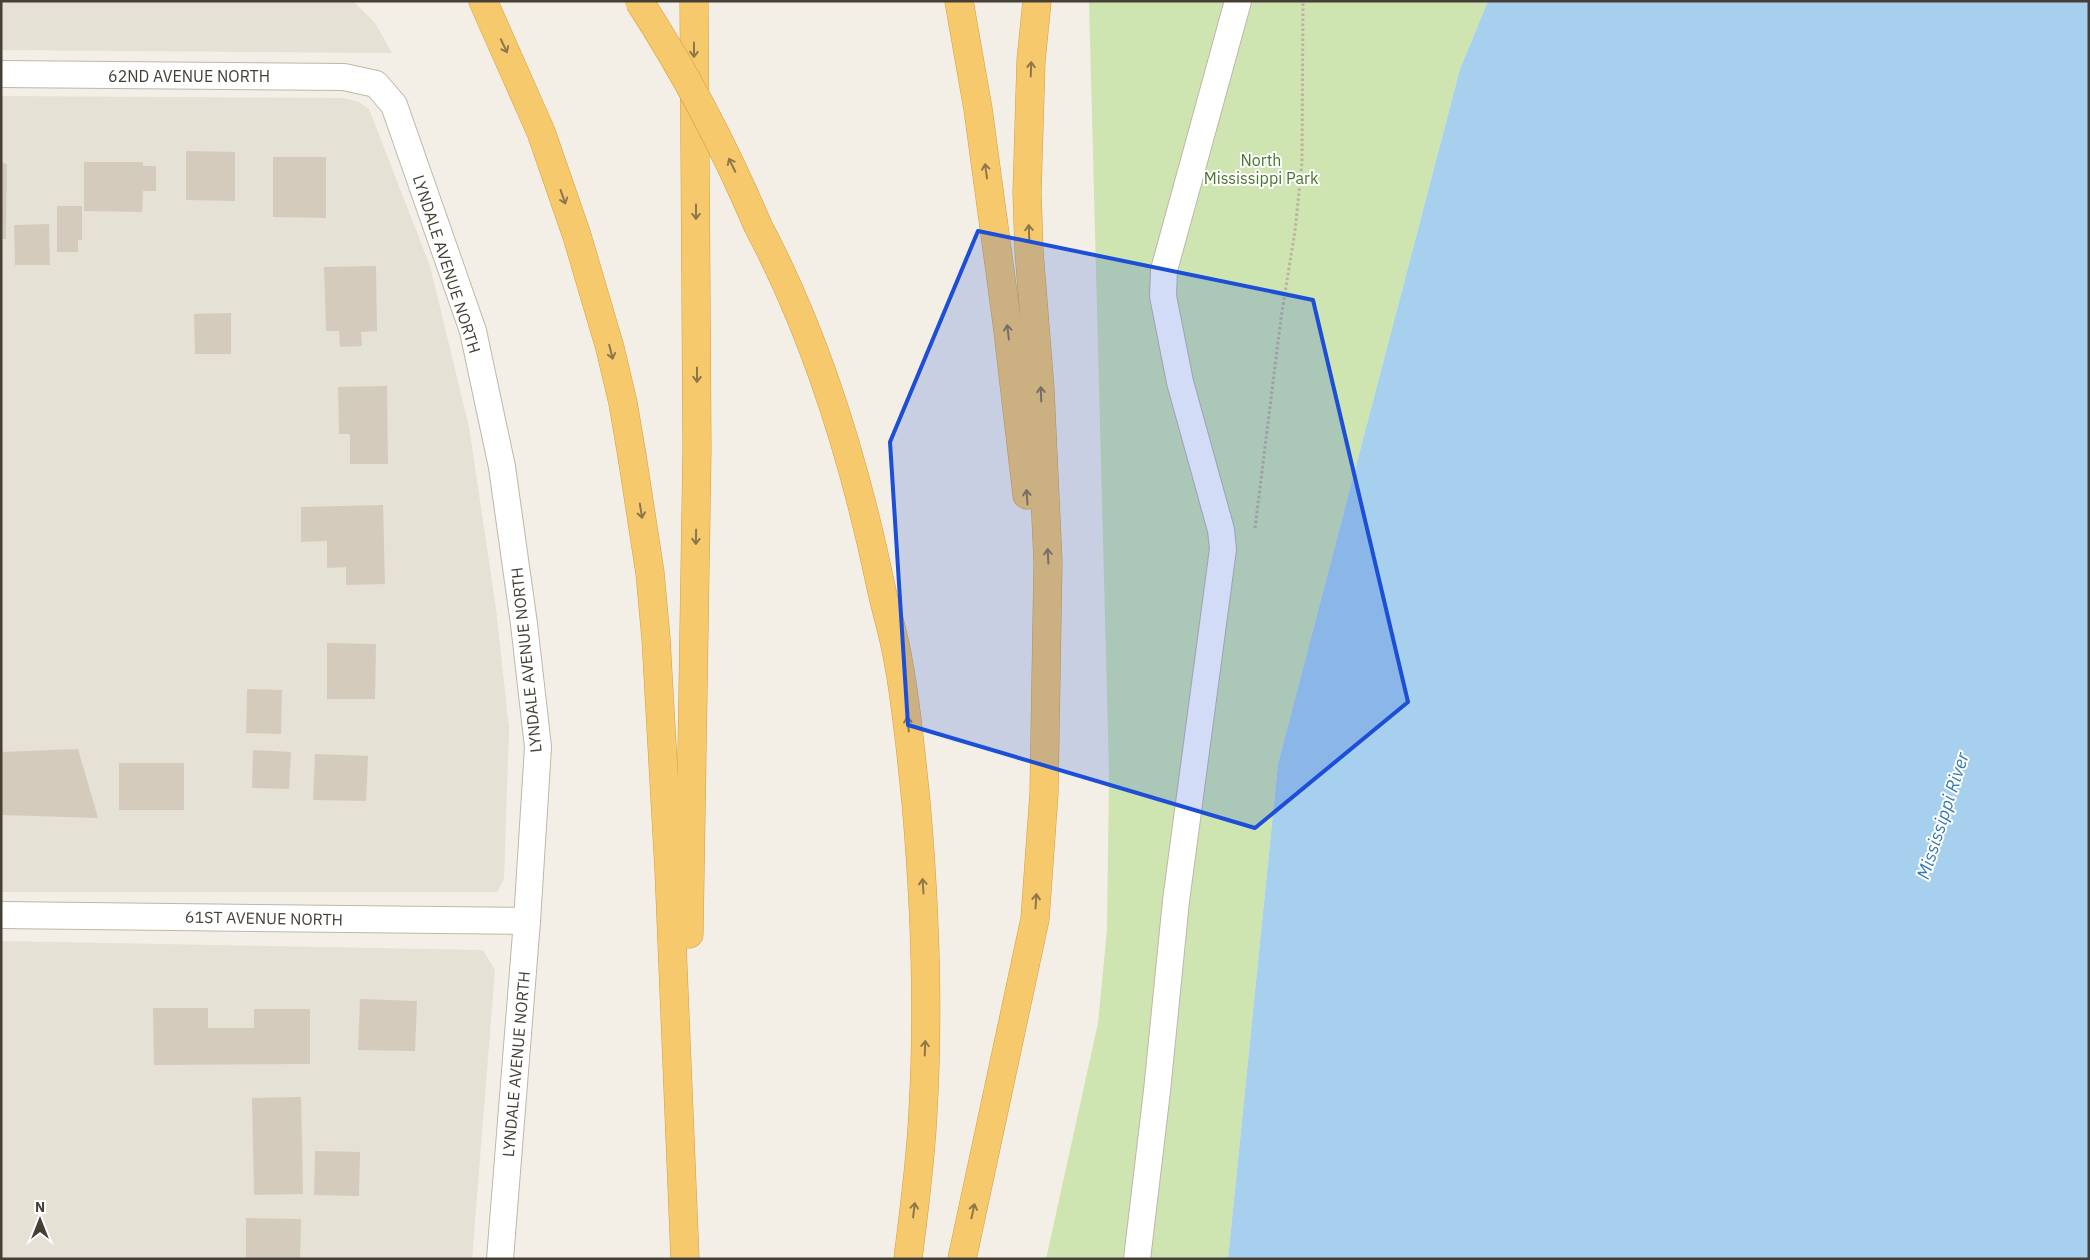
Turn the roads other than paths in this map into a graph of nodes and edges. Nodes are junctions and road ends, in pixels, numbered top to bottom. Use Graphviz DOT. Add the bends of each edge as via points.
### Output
graph roads {
  1 [pos="483,1"];
  2 [pos="639,1"];
  3 [pos="694,1"];
  4 [pos="959,1"];
  5 [pos="1036,1"];
  6 [pos="1238,1"];
  7 [pos="1,74"];
  8 [pos="376,84"];
  9 [pos="1,915"];
  10 [pos="527,921"];
  11 [pos="1006,1052"];
  12 [pos="684,1231"];
  13 [pos="500,1259"];
  14 [pos="685,1259"];
  15 [pos="908,1259"];
  16 [pos="962,1259"];
  17 [pos="1137,1259"];
  1 -- 12 [label="highway, one-way" via="541,132 577,236 610,348 632,456 650,573 658,666 670,870"];
  15 -- 2 [label="highway, one-way, bridge" via="924,1109 926,970 920,847 898,657 859,490 803,321 733,167"];
  3 -- 12 [label="highway, one-way" via="698,449"];
  11 -- 4 [label="highway, one-way" via="1030,738 1032,635 1029,539 1023,453 1007,323 977,101"];
  11 -- 5 [label="highway, one-way" via="1035,919 1047,692 1048,562 1027,193"];
  6 -- 17 [label="street" via="1164,270 1163,296 1180,382 1221,530 1223,549 1176,901"];
  7 -- 8 [label="street, 62ND AVENUE NORTH" via="344,77"];
  8 -- 10 [label="street, LYNDALE AVENUE NORTH" via="394,105 473,331 502,467 538,748"];
  9 -- 10 [label="street, 61ST AVENUE NORTH"];
  10 -- 13 [label="street, LYNDALE AVENUE NORTH"];
  16 -- 11 [label="highway, one-way"];
  12 -- 14 [label="highway"];
}
